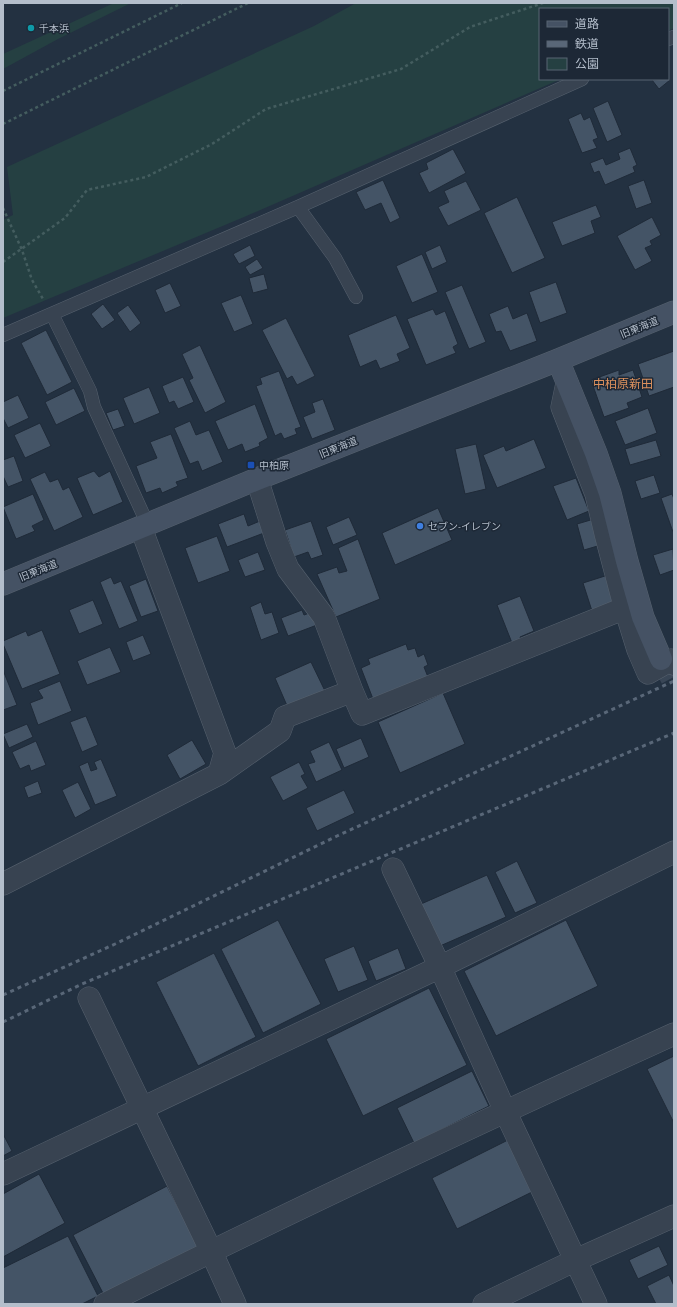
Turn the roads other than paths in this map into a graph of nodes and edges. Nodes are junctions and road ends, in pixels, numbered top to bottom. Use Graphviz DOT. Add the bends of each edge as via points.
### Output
graph roads {
  1 [pos="580,80"];
  2 [pos="298,207"];
  3 [pos="356,297"];
  4 [pos="674,312"];
  5 [pos="52,314"];
  6 [pos="3,335"];
  7 [pos="558,360"];
  8 [pos="567,383"];
  9 [pos="257,480"];
  10 [pos="144,526"];
  11 [pos="3,584"];
  12 [pos="625,608"];
  13 [pos="668,662"];
  14 [pos="352,691"];
  15 [pos="219,774"];
  16 [pos="674,852"];
  17 [pos="393,869"];
  18 [pos="3,884"];
  19 [pos="440,967"];
  20 [pos="89,998"];
  21 [pos="674,1034"];
  22 [pos="143,1108"];
  23 [pos="505,1111"];
  24 [pos="3,1174"];
  25 [pos="674,1216"];
  26 [pos="211,1251"];
  27 [pos="576,1260"];
  28 [pos="105,1304"];
  29 [pos="235,1304"];
  30 [pos="484,1304"];
  31 [pos="596,1304"];
  1 -- 2 [label="lane"];
  2 -- 3 [label="lane" via="335,258"];
  2 -- 5 [label="lane"];
  4 -- 7 [label="main road, 旧東海道"];
  5 -- 6 [label="lane"];
  5 -- 10 [label="lane" via="90,391 94,407"];
  7 -- 8 [label="main road"];
  7 -- 9 [label="main road, 旧東海道"];
  8 -- 12 [label="street" via="562,406 596,494"];
  8 -- 13 [label="main road" via="610,493 643,617"];
  9 -- 10 [label="main road, 旧東海道"];
  9 -- 14 [label="street" via="288,569 324,617"];
  10 -- 11 [label="main road, 旧東海道"];
  10 -- 15 [label="street" via="225,753"];
  12 -- 13 [label="street" via="648,673 671,660"];
  12 -- 14 [label="street" via="362,714"];
  14 -- 15 [label="street" via="285,717 280,731"];
  15 -- 18 [label="street"];
  16 -- 19 [label="street"];
  17 -- 19 [label="street"];
  19 -- 22 [label="street"];
  19 -- 23 [label="street"];
  20 -- 22 [label="street"];
  21 -- 23 [label="street"];
  22 -- 24 [label="street"];
  22 -- 26 [label="street"];
  23 -- 26 [label="street"];
  23 -- 27 [label="street"];
  25 -- 27 [label="street"];
  26 -- 28 [label="street"];
  26 -- 29 [label="street"];
  27 -- 30 [label="street"];
  27 -- 31 [label="street"];
}
